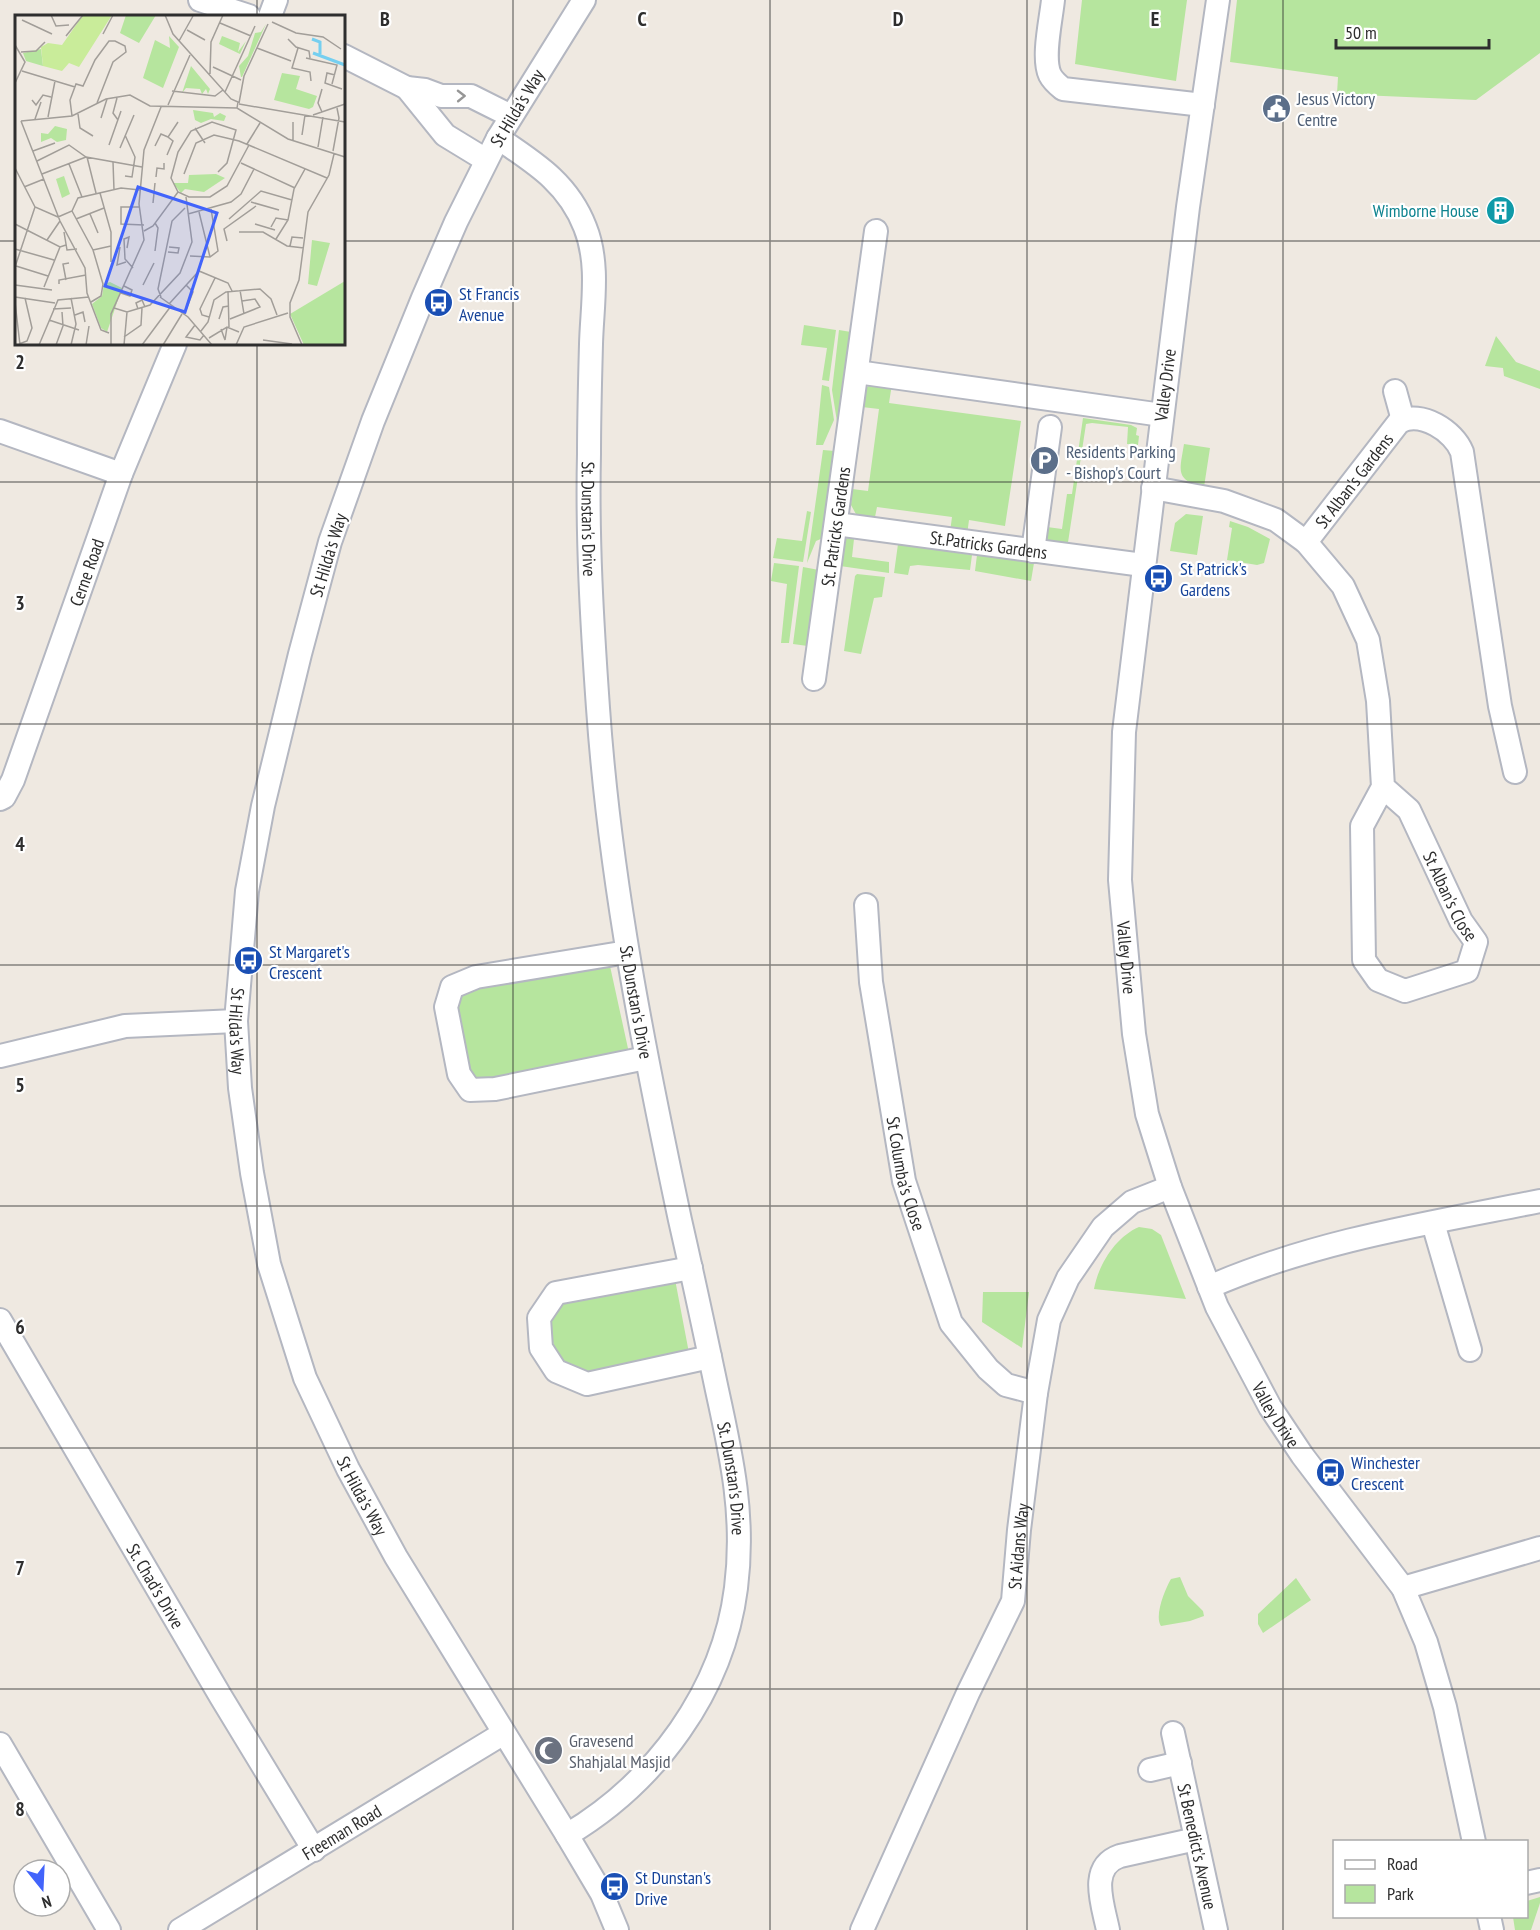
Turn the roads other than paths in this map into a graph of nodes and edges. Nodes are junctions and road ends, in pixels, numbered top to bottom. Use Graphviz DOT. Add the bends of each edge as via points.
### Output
graph roads {
  1 [pos="200,0"];
  2 [pos="276,0"];
  3 [pos="584,0"];
  4 [pos="1053,0"];
  5 [pos="1218,0"];
  6 [pos="246,15"];
  7 [pos="270,15"];
  8 [pos="345,57"];
  9 [pos="407,88"];
  10 [pos="1203,105"];
  11 [pos="511,116"];
  12 [pos="498,138"];
  13 [pos="486,160"];
  14 [pos="876,231"];
  15 [pos="175,345"];
  16 [pos="856,372"];
  17 [pos="1395,391"];
  18 [pos="1162,415"];
  19 [pos="1414,419"];
  20 [pos="1050,427"];
  21 [pos="0,430"];
  22 [pos="121,474"];
  23 [pos="1153,488"];
  24 [pos="836,524"];
  25 [pos="1306,542"];
  26 [pos="1033,551"];
  27 [pos="1143,565"];
  28 [pos="814,679"];
  29 [pos="1515,772"];
  30 [pos="1383,787"];
  31 [pos="0,799"];
  32 [pos="866,905"];
  33 [pos="627,952"];
  34 [pos="236,1021"];
  35 [pos="0,1056"];
  36 [pos="646,1058"];
  37 [pos="1170,1187"];
  38 [pos="1540,1200"];
  39 [pos="1433,1223"];
  40 [pos="691,1268"];
  41 [pos="1209,1287"];
  42 [pos="0,1320"];
  43 [pos="1470,1350"];
  44 [pos="710,1357"];
  45 [pos="1036,1393"];
  46 [pos="1540,1548"];
  47 [pos="1403,1588"];
  48 [pos="1173,1732"];
  49 [pos="504,1733"];
  50 [pos="0,1744"];
  51 [pos="1180,1763"];
  52 [pos="1149,1770"];
  53 [pos="567,1835"];
  54 [pos="1196,1839"];
  55 [pos="1474,1840"];
  56 [pos="314,1850"];
  57 [pos="109,1930"];
  58 [pos="180,1930"];
  59 [pos="617,1930"];
  60 [pos="862,1930"];
  61 [pos="1108,1930"];
  62 [pos="1216,1930"];
  1 -- 6 [label="street"];
  2 -- 7 [label="street"];
  3 -- 11 [label="street, St Hilda's Way"];
  4 -- 10 [label="street" via="1046,62 1049,74 1063,89"];
  5 -- 10 [label="street, Valley Drive"];
  8 -- 9 [label="street"];
  9 -- 11 [label="street, one-way" via="441,96 471,96"];
  9 -- 13 [label="street" via="445,135"];
  10 -- 18 [label="street, Valley Drive"];
  11 -- 12 [label="street, St Hilda's Way"];
  12 -- 13 [label="street, St Hilda's Way"];
  12 -- 33 [label="street, St. Dunstan's Drive" via="535,162 564,190 582,220 592,252 590,587 600,742"];
  13 -- 34 [label="street, St Hilda's Way" via="423,298 330,542 246,891"];
  14 -- 16 [label="street, St. Patricks Gardens"];
  15 -- 22 [label="street, Cerne Road"];
  16 -- 18 [label="street"];
  16 -- 24 [label="street, St. Patricks Gardens"];
  17 -- 19 [label="street, St Alban's Gardens"];
  18 -- 23 [label="street, Valley Drive"];
  19 -- 25 [label="street, St Alban's Gardens" via="1391,431"];
  19 -- 29 [label="street" via="1443,430 1461,450 1500,706"];
  20 -- 26 [label="street"];
  21 -- 22 [label="street"];
  22 -- 31 [label="street, Cerne Road" via="13,780"];
  23 -- 25 [label="street" via="1224,501 1276,520"];
  23 -- 27 [label="street, Valley Drive"];
  24 -- 26 [label="street, St.Patricks Gardens"];
  24 -- 28 [label="street, St. Patricks Gardens"];
  25 -- 30 [label="street" via="1343,586 1368,640 1378,702"];
  26 -- 27 [label="street, St.Patricks Gardens"];
  27 -- 37 [label="street, Valley Drive" via="1124,732 1120,880 1134,1034 1147,1113"];
  30 -- 30 [label="street, St Alban's Close" via="1362,826 1364,960 1378,980 1405,991 1467,971 1476,942 1461,921 1409,810"];
  32 -- 45 [label="street, St Columba's Close" via="871,982 904,1181 951,1323 1006,1385"];
  33 -- 36 [label="street, St. Dunstan's Drive"];
  33 -- 36 [label="street" via="476,977 452,987 446,1007 459,1074 470,1090 495,1089"];
  34 -- 35 [label="street" via="125,1026"];
  34 -- 49 [label="street, St Hilda's Way" via="240,1088 269,1264 304,1378 396,1557"];
  36 -- 40 [label="street, St. Dunstan's Drive"];
  37 -- 41 [label="street, Valley Drive"];
  37 -- 45 [label="street, St Aidans Way" via="1132,1202 1103,1227 1068,1278 1049,1320"];
  38 -- 39 [label="street"];
  39 -- 41 [label="street" via="1310,1250"];
  39 -- 43 [label="street"];
  40 -- 44 [label="street, St. Dunstan's Drive"];
  40 -- 44 [label="street" via="556,1293 539,1318 541,1348 556,1371 587,1384"];
  41 -- 47 [label="street, Valley Drive" via="1270,1407"];
  42 -- 56 [label="street, St. Chad's Drive"];
  44 -- 53 [label="street, St. Dunstan's Drive" via="733,1466 740,1521 736,1590 724,1642 700,1697 664,1752 609,1808"];
  45 -- 60 [label="street, St Aidans Way" via="1013,1601"];
  46 -- 47 [label="street"];
  47 -- 55 [label="street, Valley Drive" via="1426,1642 1445,1707"];
  48 -- 51 [label="street, St Benedict's Avenue"];
  49 -- 53 [label="street, St Hilda's Way"];
  49 -- 56 [label="street, Freeman Road"];
  50 -- 57 [label="street"];
  51 -- 52 [label="street, St Benedict's Avenue"];
  51 -- 54 [label="street, St Benedict's Avenue"];
  53 -- 59 [label="street, St Hilda's Way" via="605,1899"];
  54 -- 61 [label="street" via="1109,1861 1102,1870 1100,1885"];
  54 -- 62 [label="street, St Benedict's Avenue"];
  56 -- 58 [label="street, Freeman Road"];
}
